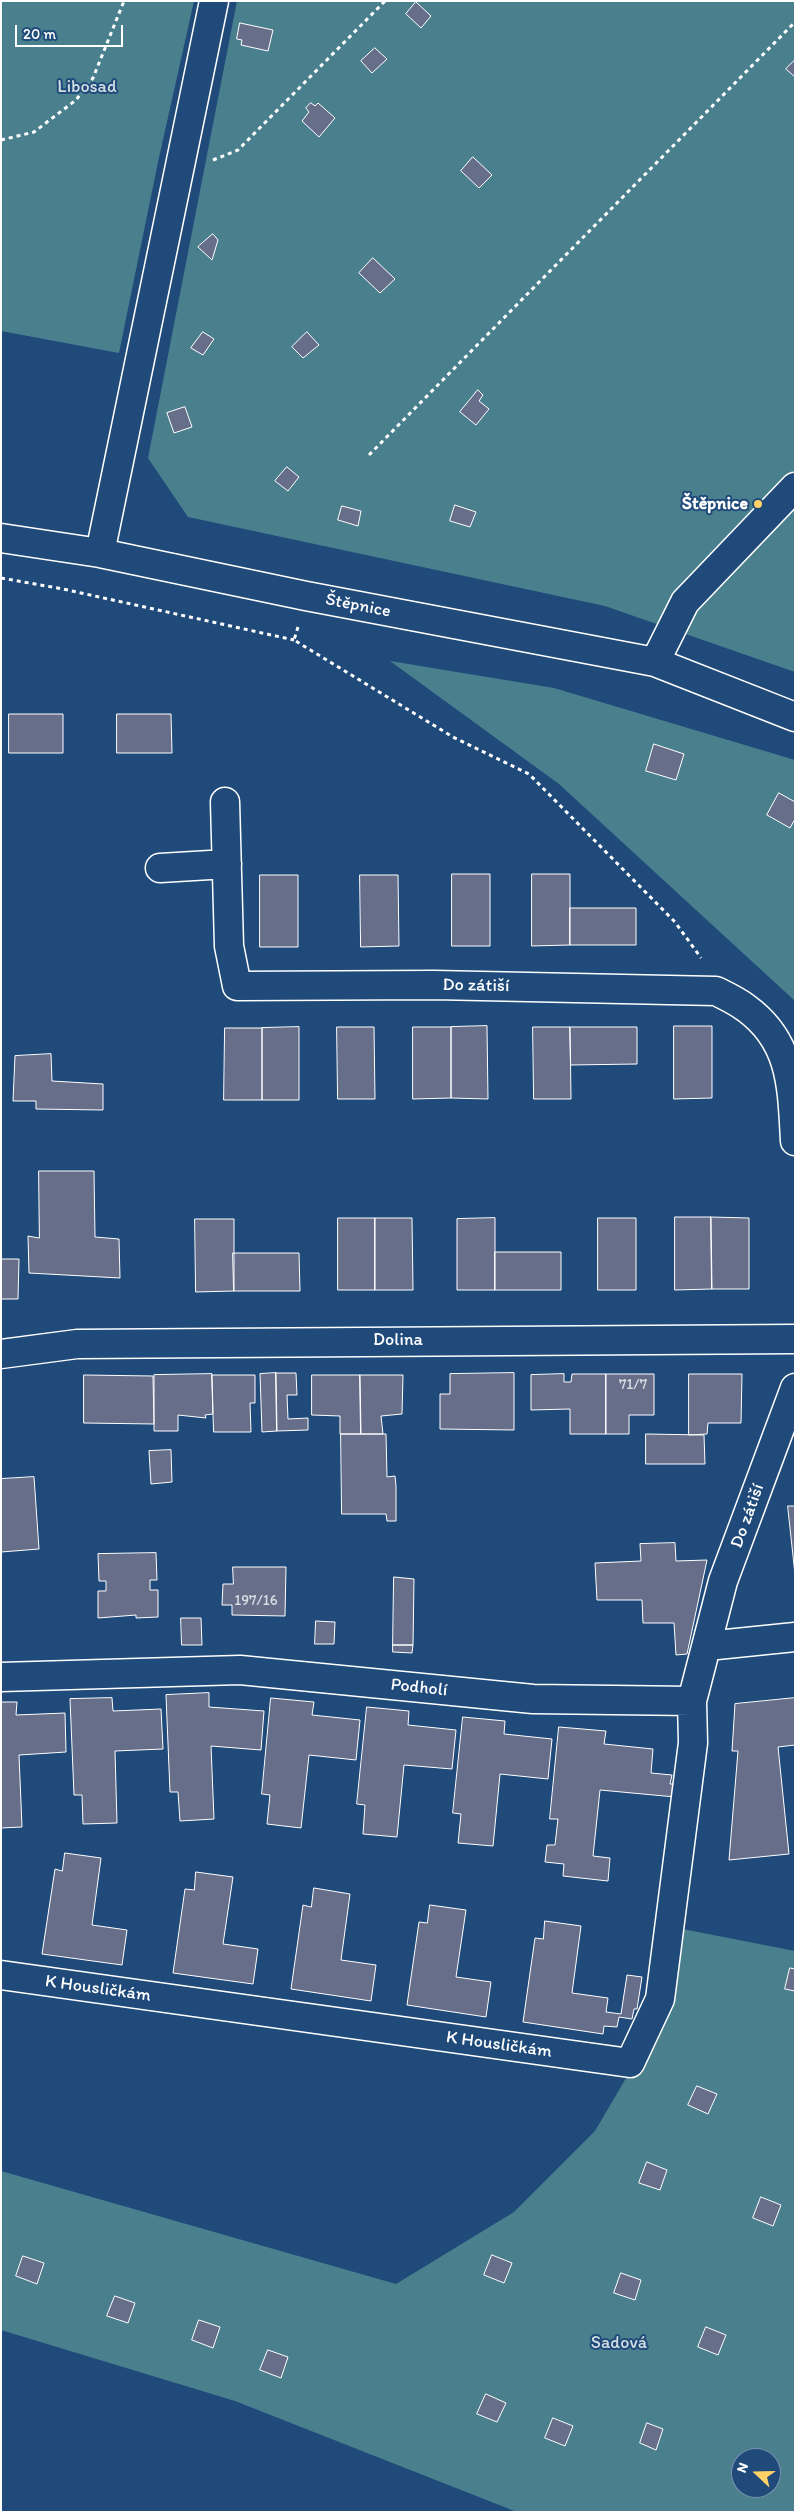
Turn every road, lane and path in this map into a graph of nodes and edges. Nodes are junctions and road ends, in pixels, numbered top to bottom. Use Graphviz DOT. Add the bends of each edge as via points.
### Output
graph roads {
  1 [pos="124,1"];
  2 [pos="214,1"];
  3 [pos="385,1"];
  4 [pos="795,22"];
  5 [pos="1,140"];
  6 [pos="182,158"];
  7 [pos="369,455"];
  8 [pos="795,487"];
  9 [pos="1,538"];
  10 [pos="100,553"];
  11 [pos="1,578"];
  12 [pos="306,596"];
  13 [pos="294,640"];
  14 [pos="655,662"];
  15 [pos="795,717"];
  16 [pos="225,802"];
  17 [pos="227,864"];
  18 [pos="160,868"];
  19 [pos="716,990"];
  20 [pos="795,1141"];
  21 [pos="795,1339"];
  22 [pos="1,1354"];
  23 [pos="795,1388"];
  24 [pos="795,1638"];
  25 [pos="707,1646"];
  26 [pos="1,1677"];
  27 [pos="692,1701"];
  28 [pos="1,1975"];
  1 -- 5 [label="path" via="94,78 76,100 34,132"];
  2 -- 6 [label="street"];
  3 -- 6 [label="path" via="238,150 206,164"];
  4 -- 7 [label="path"];
  6 -- 10 [label="street"];
  8 -- 14 [label="street" via="685,602"];
  9 -- 10 [label="street, Štěpnice"];
  10 -- 12 [label="street, Štěpnice"];
  11 -- 13 [label="path"];
  12 -- 13 [label="path"];
  12 -- 14 [label="street, Štěpnice"];
  13 -- 19 [label="path" via="453,737 529,774 675,922 700,955"];
  14 -- 15 [label="street, Štěpnice"];
  16 -- 17 [label="street, Do zátiší"];
  17 -- 18 [label="street"];
  17 -- 19 [label="street, Do zátiší" via="230,946 237,986 434,985"];
  19 -- 20 [label="street, Do zátiší" via="747,1008 775,1037 791,1078"];
  21 -- 22 [label="street, Dolina" via="77,1344"];
  23 -- 25 [label="street, Do zátiší" via="723,1581"];
  24 -- 25 [label="street"];
  25 -- 27 [label="street"];
  26 -- 27 [label="street, Podholí" via="240,1670 533,1699"];
  27 -- 28 [label="street, K Housličkám" via="693,1743 660,1999 630,2063"];
}
